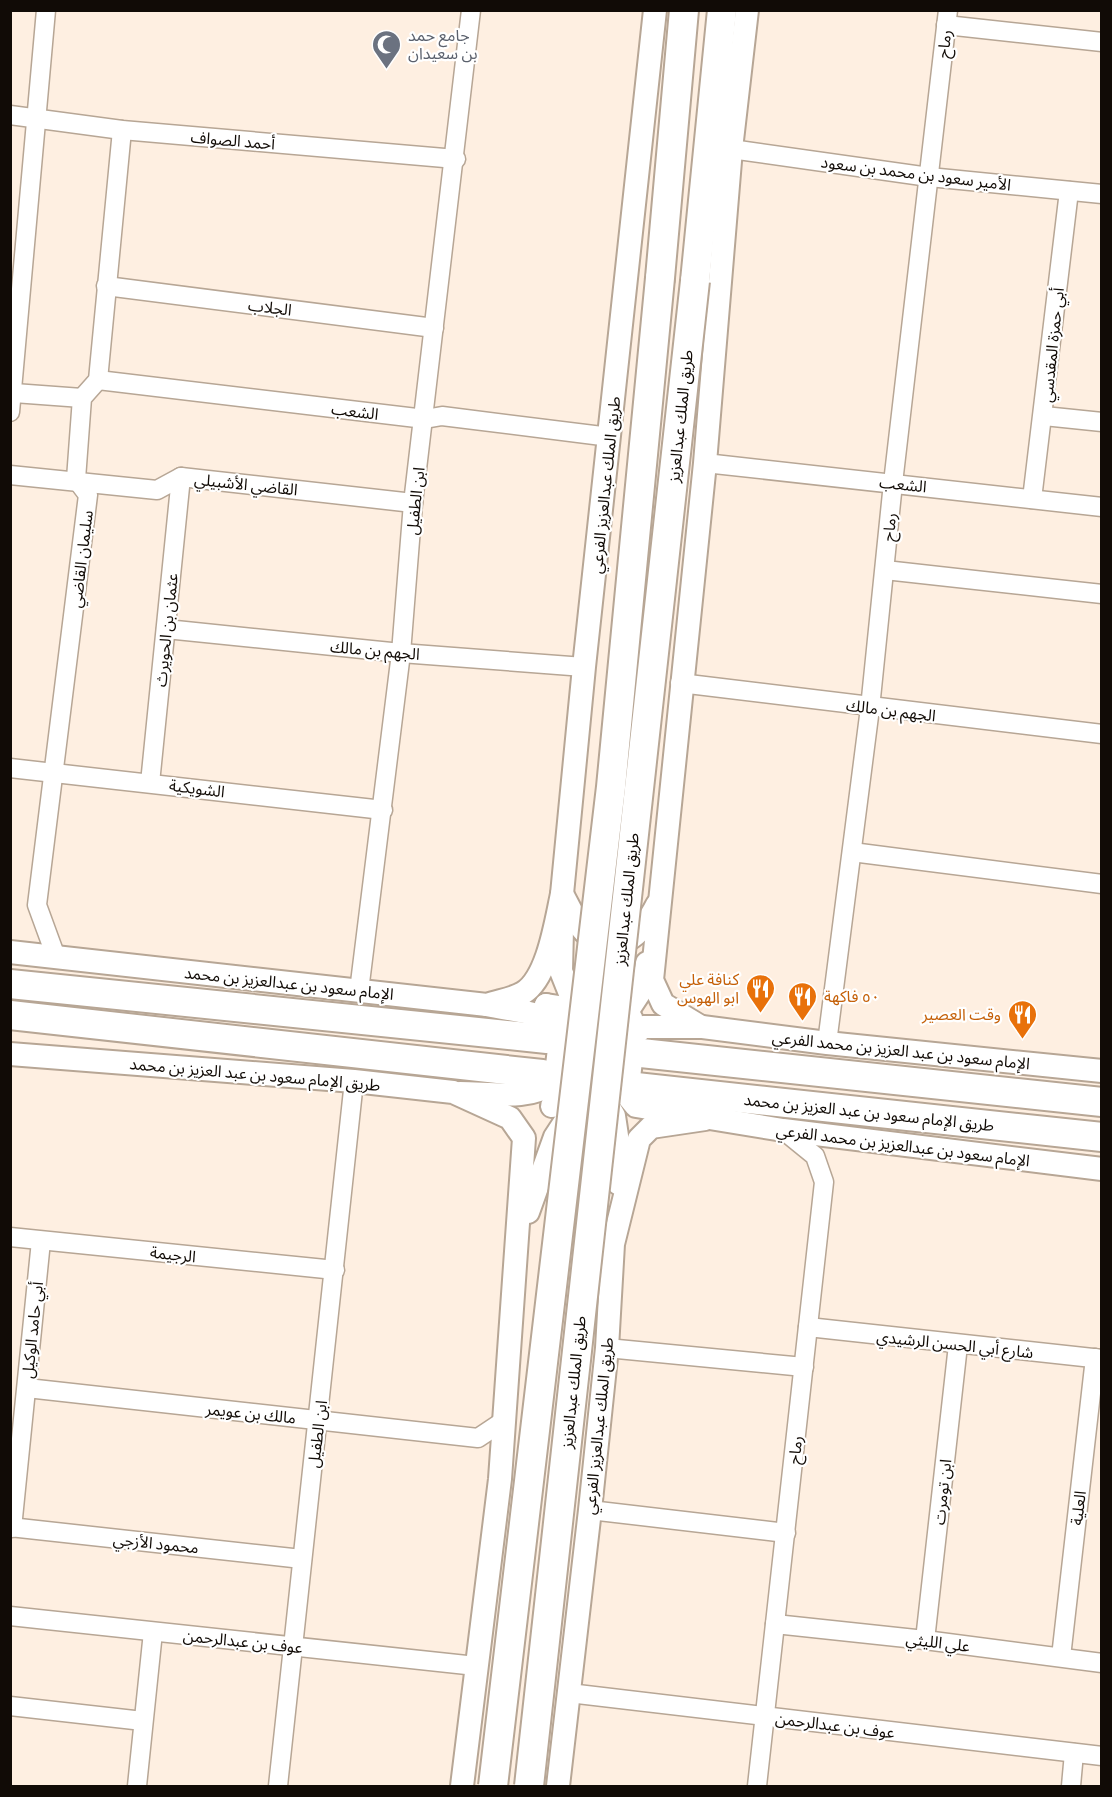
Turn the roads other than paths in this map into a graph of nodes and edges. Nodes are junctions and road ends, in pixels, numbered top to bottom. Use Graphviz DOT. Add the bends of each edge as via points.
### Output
graph roads {
  1 [pos="46,10"];
  2 [pos="471,10"];
  3 [pos="656,10"];
  4 [pos="684,10"];
  5 [pos="722,10"];
  6 [pos="747,10"];
  7 [pos="947,18"];
  8 [pos="1101,42"];
  9 [pos="10,116"];
  10 [pos="36,118"];
  11 [pos="122,130"];
  12 [pos="731,149"];
  13 [pos="456,159"];
  14 [pos="929,177"];
  15 [pos="1069,191"];
  16 [pos="1101,194"];
  17 [pos="106,286"];
  18 [pos="434,328"];
  19 [pos="98,380"];
  20 [pos="14,393"];
  21 [pos="82,398"];
  22 [pos="10,412"];
  23 [pos="1044,416"];
  24 [pos="425,419"];
  25 [pos="1101,422"];
  26 [pos="610,437"];
  27 [pos="705,463"];
  28 [pos="10,474"];
  29 [pos="181,477"];
  30 [pos="76,479"];
  31 [pos="893,483"];
  32 [pos="1032,499"];
  33 [pos="413,502"];
  34 [pos="1101,507"];
  35 [pos="885,570"];
  36 [pos="1101,594"];
  37 [pos="166,629"];
  38 [pos="401,653"];
  39 [pos="584,667"];
  40 [pos="681,684"];
  41 [pos="870,708"];
  42 [pos="1101,734"];
  43 [pos="10,768"];
  44 [pos="55,774"];
  45 [pos="150,783"];
  46 [pos="383,810"];
  47 [pos="852,852"];
  48 [pos="1101,884"];
  49 [pos="562,894"];
  50 [pos="662,897"];
  51 [pos="10,952"];
  52 [pos="56,957"];
  53 [pos="546,957"];
  54 [pos="10,984"];
  55 [pos="359,991"];
  56 [pos="487,1005"];
  57 [pos="546,1005"];
  58 [pos="578,1010"];
  59 [pos="10,1015"];
  60 [pos="633,1019"];
  61 [pos="701,1027"];
  62 [pos="547,1039"];
  63 [pos="827,1043"];
  64 [pos="641,1053"];
  65 [pos="10,1054"];
  66 [pos="590,1067"];
  67 [pos="1101,1071"];
  68 [pos="542,1074"];
  69 [pos="354,1081"];
  70 [pos="636,1087"];
  71 [pos="453,1092"];
  72 [pos="1101,1102"];
  73 [pos="562,1108"];
  74 [pos="614,1116"];
  75 [pos="705,1119"];
  76 [pos="640,1120"];
  77 [pos="783,1130"];
  78 [pos="1101,1137"];
  79 [pos="1101,1169"];
  80 [pos="10,1237"];
  81 [pos="519,1239"];
  82 [pos="41,1241"];
  83 [pos="614,1244"];
  84 [pos="335,1270"];
  85 [pos="808,1327"];
  86 [pos="958,1345"];
  87 [pos="607,1348"];
  88 [pos="1098,1359"];
  89 [pos="804,1367"];
  90 [pos="27,1388"];
  91 [pos="505,1420"];
  92 [pos="319,1421"];
  93 [pos="478,1438"];
  94 [pos="502,1452"];
  95 [pos="590,1510"];
  96 [pos="11,1528"];
  97 [pos="786,1533"];
  98 [pos="302,1559"];
  99 [pos="10,1616"];
  100 [pos="775,1624"];
  101 [pos="153,1632"];
  102 [pos="925,1640"];
  103 [pos="293,1647"];
  104 [pos="1061,1657"];
  105 [pos="1101,1663"];
  106 [pos="476,1666"];
  107 [pos="569,1693"];
  108 [pos="10,1706"];
  109 [pos="764,1717"];
  110 [pos="143,1722"];
  111 [pos="1074,1753"];
  112 [pos="1101,1756"];
  113 [pos="137,1786"];
  114 [pos="278,1786"];
  115 [pos="462,1786"];
  116 [pos="493,1786"];
  117 [pos="529,1786"];
  118 [pos="558,1786"];
  119 [pos="757,1786"];
  120 [pos="1071,1786"];
  1 -- 10 [label="street"];
  2 -- 13 [label="street, ابن الطفيل"];
  3 -- 26 [label="street, طريق الملك عبدالعزيز الفرعي"];
  4 -- 116 [label="main road, طريق الملك عبدالعزيز, bridge" via="611,787"];
  5 -- 117 [label="main road, طريق الملك عبدالعزيز, bridge"];
  6 -- 12 [label="street"];
  7 -- 8 [label="street"];
  7 -- 14 [label="street, رماح"];
  9 -- 10 [label="street, أحمد الصواف"];
  10 -- 11 [label="street, أحمد الصواف"];
  10 -- 20 [label="street"];
  11 -- 13 [label="street, أحمد الصواف"];
  11 -- 17 [label="street"];
  12 -- 14 [label="street, الأمير سعود بن محمد بن سعود"];
  12 -- 27 [label="street"];
  13 -- 18 [label="street, ابن الطفيل"];
  14 -- 15 [label="street, الأمير سعود بن محمد بن سعود"];
  14 -- 31 [label="street, رماح"];
  15 -- 16 [label="street, الأمير سعود بن محمد بن سعود"];
  15 -- 23 [label="street, أبي حمزة المقدسي"];
  17 -- 18 [label="street, الجلاب"];
  17 -- 19 [label="street"];
  18 -- 24 [label="street, ابن الطفيل"];
  19 -- 21 [label="street"];
  19 -- 24 [label="street, الشعب"];
  20 -- 21 [label="street"];
  20 -- 22 [label="street"];
  21 -- 30 [label="street, سليمان القاضي"];
  23 -- 25 [label="street"];
  23 -- 32 [label="street, أبي حمزة المقدسي"];
  24 -- 26 [label="street, الشعب" via="442,416"];
  24 -- 33 [label="street, ابن الطفيل"];
  26 -- 39 [label="street, طريق الملك عبدالعزيز الفرعي"];
  27 -- 31 [label="street, الشعب"];
  27 -- 40 [label="street"];
  28 -- 30 [label="street, القاضي الأشبيلي"];
  29 -- 30 [label="street, القاضي الأشبيلي" via="157,490"];
  29 -- 33 [label="street, القاضي الأشبيلي"];
  29 -- 37 [label="street, عثمان بن الحويرث"];
  30 -- 44 [label="street, سليمان القاضي" via="88,495"];
  31 -- 32 [label="street, الشعب"];
  31 -- 35 [label="street, رماح"];
  32 -- 34 [label="street, الشعب"];
  33 -- 38 [label="street, ابن الطفيل"];
  35 -- 36 [label="street"];
  35 -- 41 [label="street, رماح"];
  37 -- 38 [label="street, الجهم بن مالك"];
  37 -- 45 [label="street, عثمان بن الحويرث"];
  38 -- 39 [label="street, الجهم بن مالك"];
  38 -- 46 [label="street, ابن الطفيل"];
  39 -- 49 [label="street, طريق الملك عبدالعزيز الفرعي"];
  40 -- 41 [label="street, الجهم بن مالك"];
  40 -- 50 [label="street"];
  41 -- 42 [label="street, الجهم بن مالك"];
  41 -- 47 [label="street, رماح"];
  43 -- 44 [label="street, الشويكية"];
  44 -- 45 [label="street, الشويكية"];
  44 -- 52 [label="street, سليمان القاضي" via="37,905"];
  45 -- 46 [label="street, الشويكية"];
  46 -- 55 [label="street, ابن الطفيل"];
  47 -- 48 [label="street"];
  47 -- 63 [label="street, رماح"];
  49 -- 50 [label="street" via="586,933 605,945 622,945 647,925"];
  49 -- 53 [label="street, طريق الملك عبدالعزيز الفرعي"];
  49 -- 58 [label="street" via="561,971"];
  50 -- 60 [label="street"];
  50 -- 61 [label="street" via="652,980 663,1004"];
  51 -- 52 [label="street, الإمام سعود بن عبدالعزيز بن محمد"];
  52 -- 55 [label="street, الإمام سعود بن عبدالعزيز بن محمد"];
  53 -- 56 [label="street, الإمام سعود بن عبدالعزيز بن محمد" via="535,982 523,993"];
  54 -- 62 [label="main road, الإمام سعود بن عبدالعزيز بن محمد"];
  55 -- 56 [label="street, الإمام سعود بن عبدالعزيز بن محمد"];
  56 -- 57 [label="street"];
  56 -- 71 [label="street" via="546,1017 555,1023 561,1032 555,1082 543,1091 522,1094"];
  57 -- 58 [label="street"];
  57 -- 66 [label="street" via="565,1017"];
  58 -- 60 [label="street"];
  58 -- 66 [label="street"];
  59 -- 68 [label="main road"];
  60 -- 61 [label="street"];
  60 -- 66 [label="street"];
  61 -- 63 [label="street, الإمام سعود بن عبد العزيز بن محمد الفرعي"];
  61 -- 75 [label="street" via="643,1026 634,1035 627,1095 636,1106"];
  63 -- 67 [label="street, الإمام سعود بن عبد العزيز بن محمد الفرعي"];
  64 -- 72 [label="main road, طريق الإمام سعود بن عبد العزيز بن محمد"];
  65 -- 69 [label="street, طريق الإمام سعود بن عبد العزيز بن محمد"];
  66 -- 73 [label="street"];
  66 -- 74 [label="street"];
  66 -- 76 [label="street" via="624,1110"];
  69 -- 71 [label="street, طريق الإمام سعود بن عبد العزيز بن محمد"];
  69 -- 84 [label="street, ابن الطفيل"];
  70 -- 78 [label="main road, طريق الإمام سعود بن عبد العزيز بن محمد"];
  71 -- 73 [label="street"];
  71 -- 81 [label="street, طريق الإمام سعود بن عبد العزيز بن محمد" via="510,1118 524,1138"];
  73 -- 74 [label="street"];
  73 -- 81 [label="street"];
  74 -- 76 [label="street"];
  74 -- 83 [label="street" via="620,1156"];
  75 -- 76 [label="street"];
  75 -- 77 [label="street, الإمام سعود بن عبدالعزيز بن محمد الفرعي"];
  75 -- 83 [label="street, طريق الملك عبدالعزيز الفرعي" via="651,1127 639,1139"];
  77 -- 79 [label="street, الإمام سعود بن عبدالعزيز بن محمد الفرعي"];
  77 -- 85 [label="street, رماح" via="815,1156 824,1182"];
  80 -- 82 [label="street, الرجيمة"];
  81 -- 83 [label="street" via="547,1178 582,1169 600,1178 610,1190"];
  81 -- 91 [label="street"];
  82 -- 84 [label="street, الرجيمة"];
  82 -- 90 [label="street, أبي حامد الوكيل"];
  83 -- 87 [label="street, طريق الملك عبدالعزيز الفرعي"];
  84 -- 92 [label="street, ابن الطفيل"];
  85 -- 86 [label="street, شارع أبي الحسن الرشيدي"];
  85 -- 89 [label="street, رماح"];
  86 -- 88 [label="street, شارع أبي الحسن الرشيدي"];
  86 -- 102 [label="street, ابن تومرت"];
  87 -- 89 [label="street"];
  87 -- 95 [label="street, طريق الملك عبدالعزيز الفرعي"];
  88 -- 104 [label="street, العلية"];
  89 -- 97 [label="street, رماح"];
  90 -- 92 [label="street, مالك بن عويمر"];
  90 -- 96 [label="street, أبي حامد الوكيل"];
  91 -- 93 [label="street"];
  91 -- 94 [label="street"];
  92 -- 93 [label="street, مالك بن عويمر"];
  92 -- 98 [label="street, ابن الطفيل"];
  93 -- 94 [label="street"];
  94 -- 106 [label="street"];
  95 -- 97 [label="street"];
  95 -- 107 [label="street, طريق الملك عبدالعزيز الفرعي"];
  96 -- 98 [label="street, محمود الأزجي"];
  97 -- 100 [label="street, رماح"];
  98 -- 103 [label="street, ابن الطفيل"];
  99 -- 101 [label="street, عوف بن عبدالرحمن"];
  100 -- 102 [label="street, علي الليثي"];
  100 -- 109 [label="street, رماح"];
  101 -- 103 [label="street, عوف بن عبدالرحمن"];
  101 -- 110 [label="street"];
  102 -- 104 [label="street, علي الليثي"];
  103 -- 106 [label="street, عوف بن عبدالرحمن"];
  103 -- 114 [label="street, ابن الطفيل"];
  104 -- 105 [label="street, علي الليثي"];
  106 -- 115 [label="street"];
  107 -- 109 [label="street, عوف بن عبدالرحمن"];
  107 -- 118 [label="street, طريق الملك عبدالعزيز الفرعي"];
  108 -- 110 [label="street"];
  109 -- 111 [label="street, عوف بن عبدالرحمن"];
  109 -- 119 [label="street, رماح"];
  110 -- 113 [label="street"];
  111 -- 112 [label="street, عوف بن عبدالرحمن"];
  111 -- 120 [label="street"];
}
